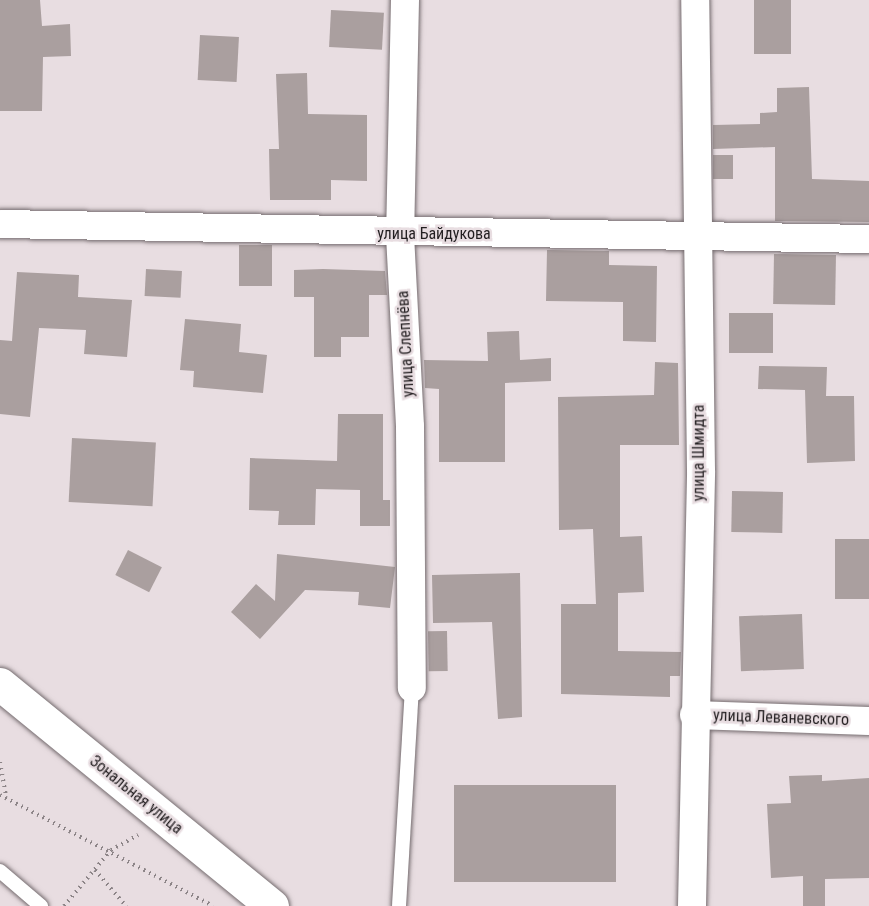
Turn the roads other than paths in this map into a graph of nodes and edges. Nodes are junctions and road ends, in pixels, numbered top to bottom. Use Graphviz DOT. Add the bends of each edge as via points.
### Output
graph roads {
  1 [pos="405,0"];
  2 [pos="695,0"];
  3 [pos="0,224"];
  4 [pos="696,234"];
  5 [pos="400,235"];
  6 [pos="869,239"];
  7 [pos="0,684"];
  8 [pos="412,688"];
  9 [pos="694,716"];
  10 [pos="869,720"];
  11 [pos="0,871"];
  12 [pos="41,906"];
  13 [pos="272,906"];
  14 [pos="399,906"];
  15 [pos="692,906"];
  1 -- 5 [label="street, улица Слепнёва"];
  2 -- 4 [label="street, улица Шмидта"];
  3 -- 5 [label="street, улица Байдукова"];
  4 -- 5 [label="street, улица Байдукова"];
  4 -- 6 [label="street, улица Байдукова"];
  4 -- 9 [label="street, улица Шмидта" via="700,471"];
  5 -- 8 [label="street, улица Слепнёва" via="410,427"];
  7 -- 13 [label="street, Зональная улица"];
  8 -- 14 [label="lane"];
  9 -- 10 [label="street, улица Леваневского"];
  9 -- 15 [label="street, улица Шмидта"];
  11 -- 12 [label="lane"];
}
